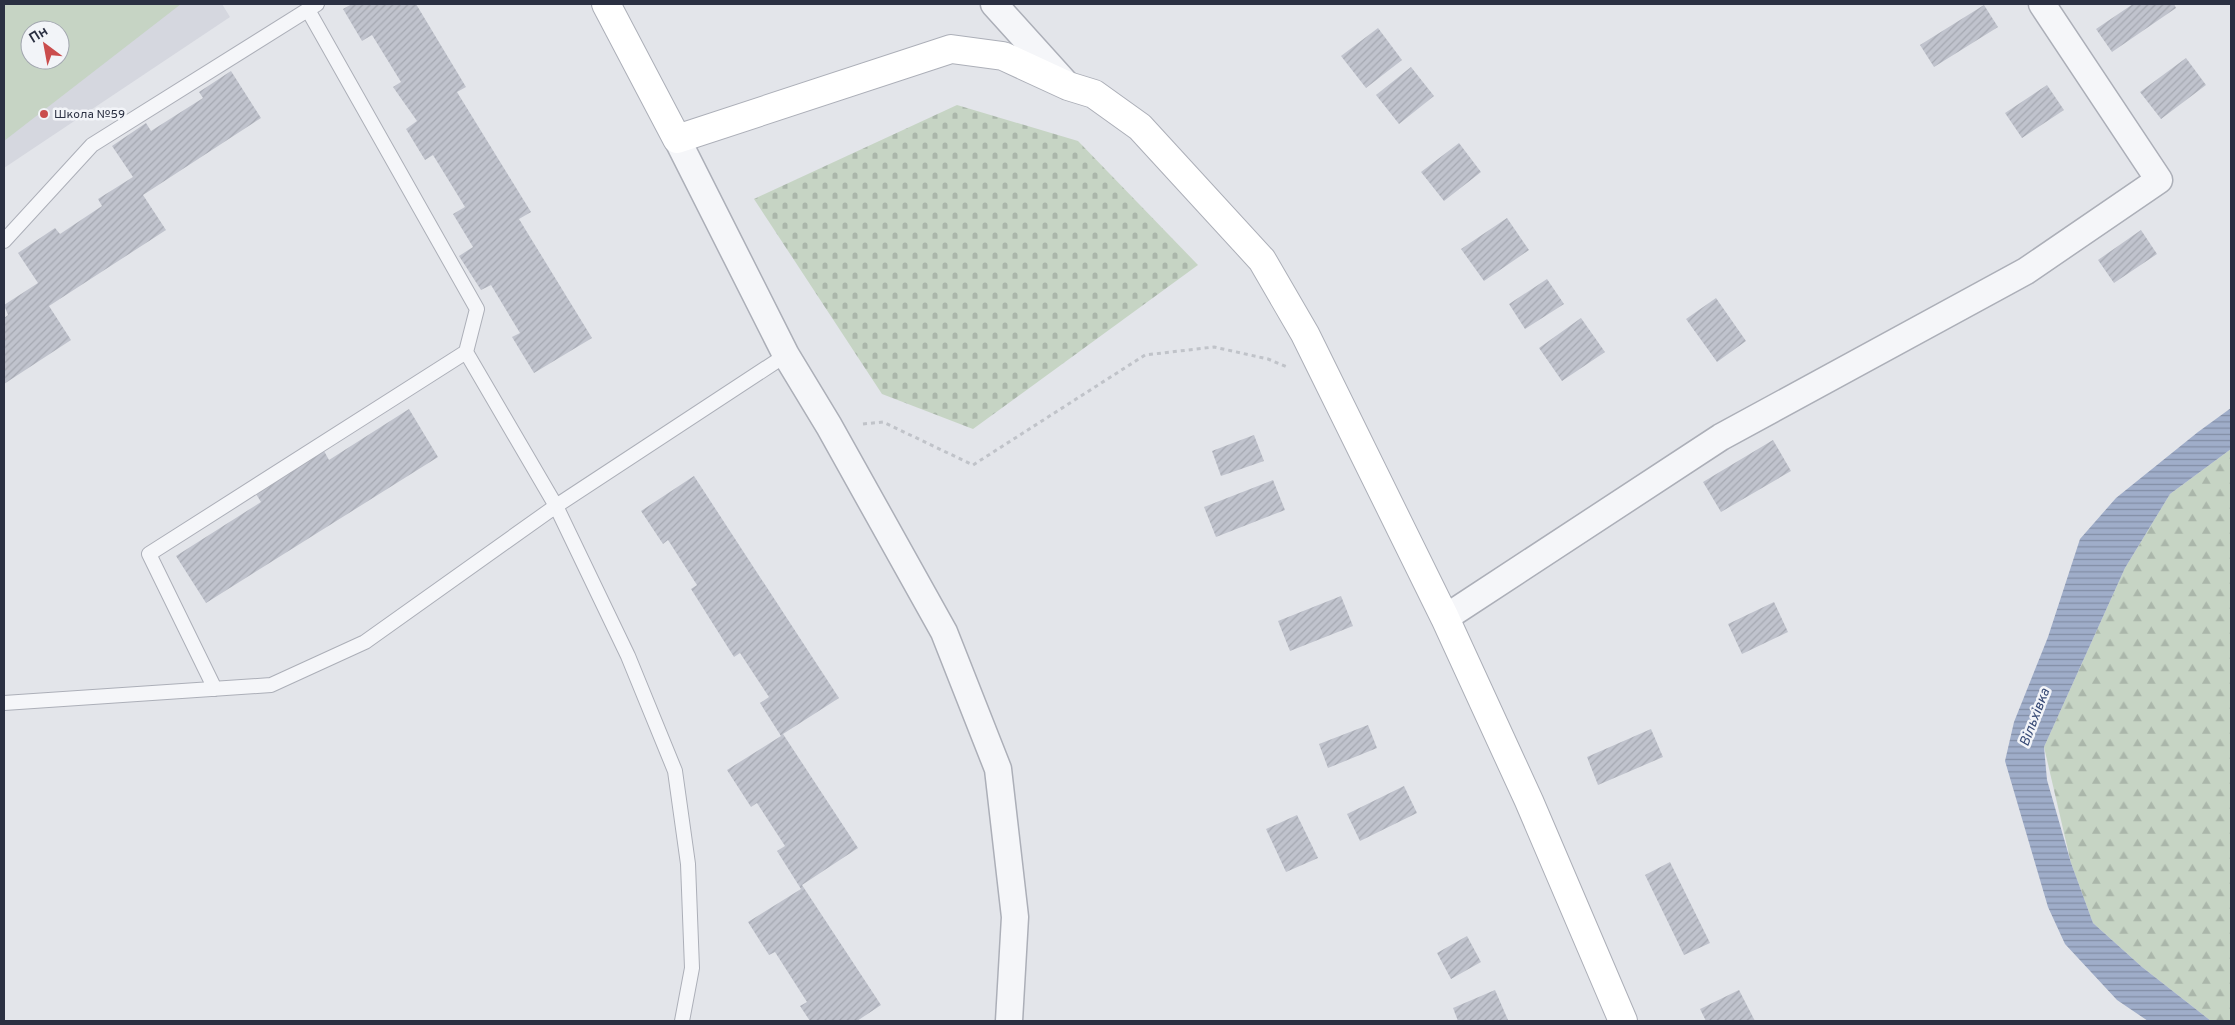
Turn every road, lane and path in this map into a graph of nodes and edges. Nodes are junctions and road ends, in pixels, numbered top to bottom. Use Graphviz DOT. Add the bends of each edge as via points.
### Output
graph roads {
  1 [pos="606,4"];
  2 [pos="994,4"];
  3 [pos="2042,4"];
  4 [pos="313,7"];
  5 [pos="1068,86"];
  6 [pos="677,139"];
  7 [pos="4,241"];
  8 [pos="466,352"];
  9 [pos="786,355"];
  10 [pos="1332,389"];
  11 [pos="830,426"];
  12 [pos="556,506"];
  13 [pos="1445,618"];
  14 [pos="215,689"];
  15 [pos="4,704"];
  16 [pos="682,1021"];
  17 [pos="1009,1021"];
  18 [pos="1622,1021"];
  1 -- 6 [label="street"];
  2 -- 5 [label="street"];
  3 -- 13 [label="street" via="2159,180 2026,271 1721,436"];
  4 -- 7 [label="lane" via="92,145"];
  4 -- 8 [label="lane" via="477,309"];
  5 -- 6 [label="street" via="1003,56 951,49"];
  5 -- 10 [label="street" via="1094,94 1140,127 1262,260 1305,334"];
  6 -- 9 [label="street"];
  8 -- 12 [label="lane"];
  8 -- 14 [label="lane" via="149,554"];
  9 -- 11 [label="street"];
  9 -- 12 [label="lane"];
  10 -- 11 [label="path" via="1268,358 1214,347 1145,355 973,465 883,422"];
  10 -- 13 [label="street"];
  11 -- 17 [label="street" via="944,632 998,769 1015,917"];
  12 -- 14 [label="lane" via="365,642 271,685"];
  12 -- 16 [label="lane" via="628,656 675,771 688,864 692,968"];
  13 -- 18 [label="street"];
  14 -- 15 [label="lane"];
}
